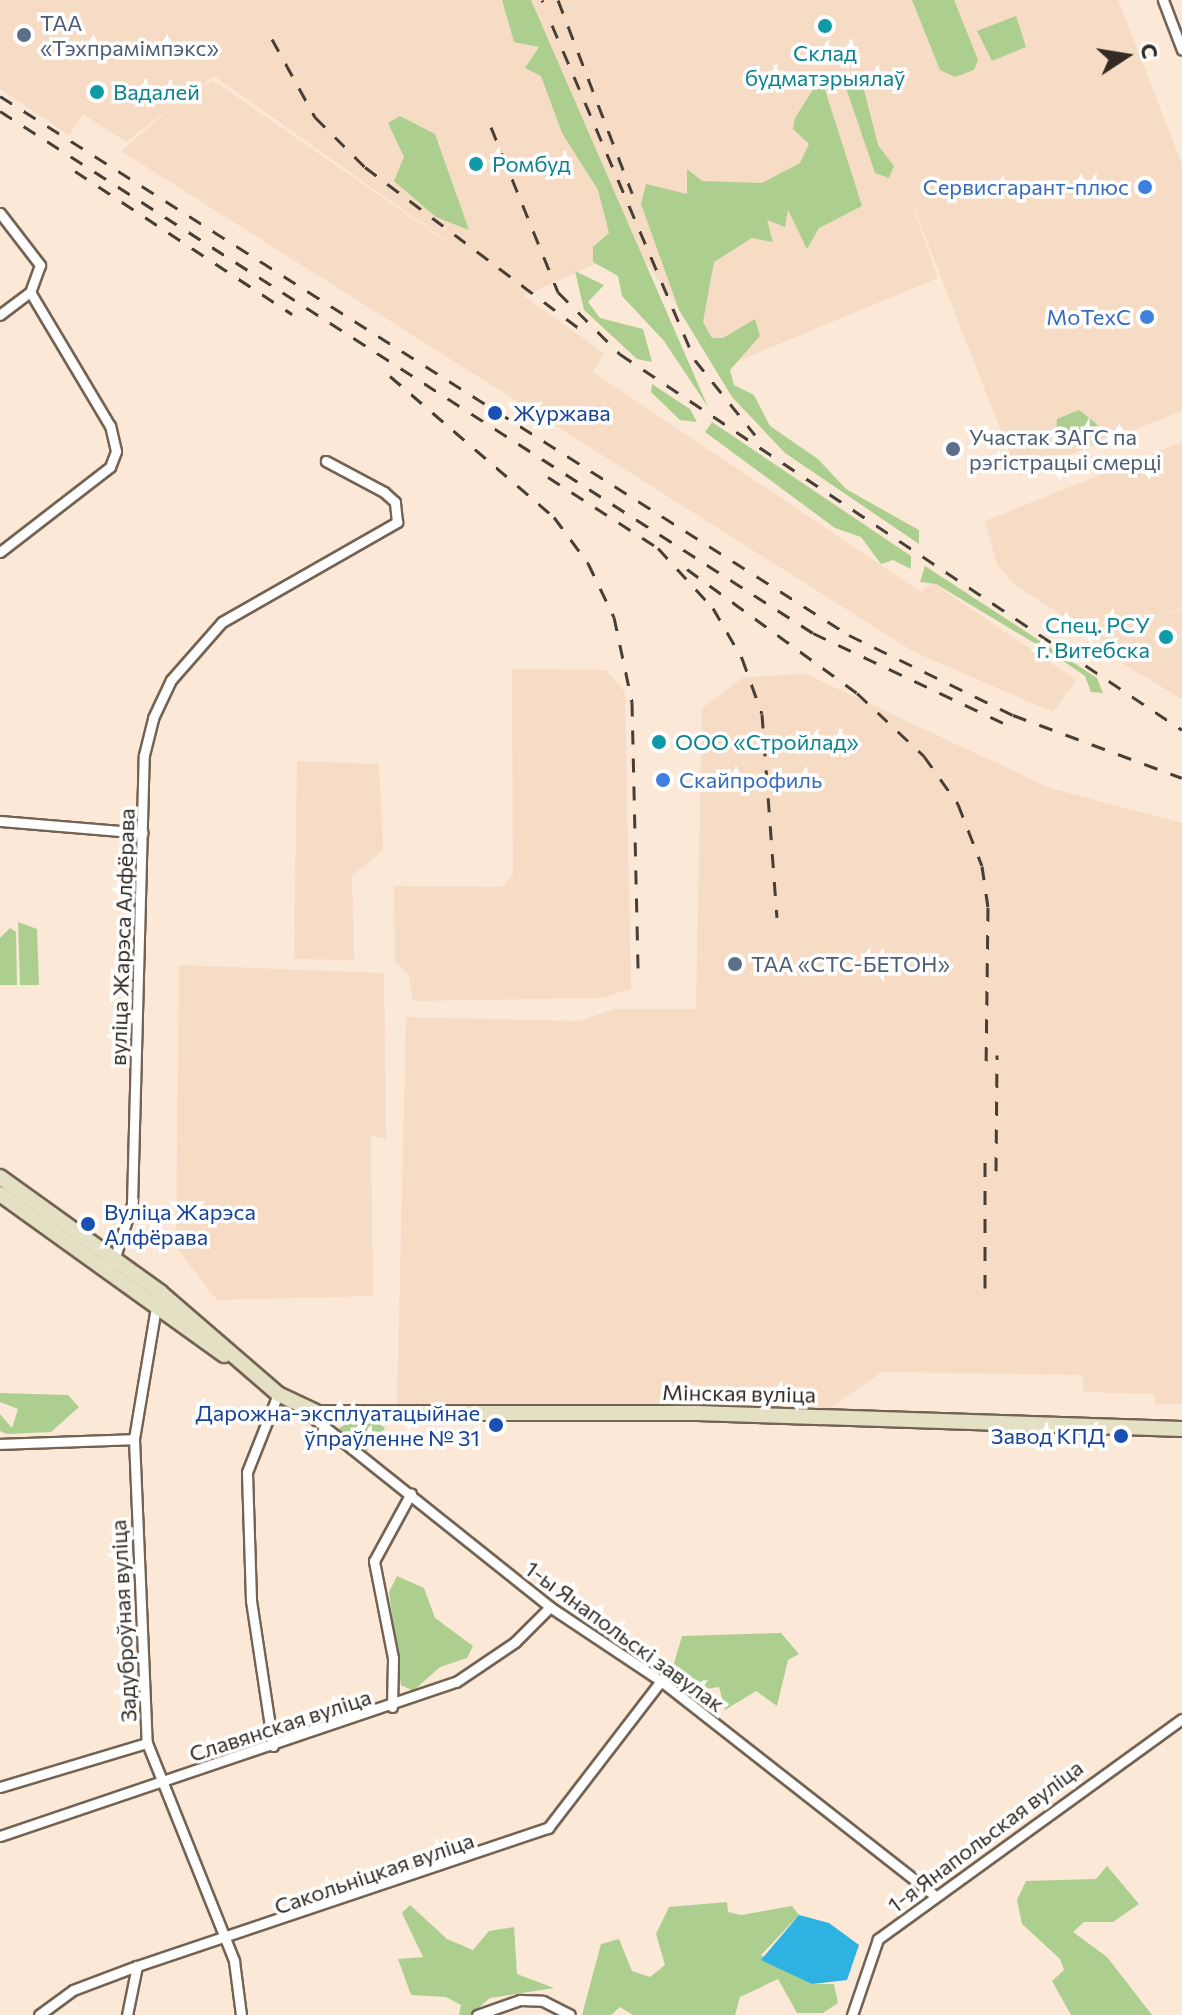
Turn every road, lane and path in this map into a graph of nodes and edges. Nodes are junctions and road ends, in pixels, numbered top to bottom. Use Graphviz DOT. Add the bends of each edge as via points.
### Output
graph roads {
  1 [pos="1163,0"];
  2 [pos="1182,50"];
  3 [pos="0,213"];
  4 [pos="30,292"];
  5 [pos="0,315"];
  6 [pos="326,461"];
  7 [pos="0,552"];
  8 [pos="0,821"];
  9 [pos="142,833"];
  10 [pos="0,1177"];
  11 [pos="0,1194"];
  12 [pos="111,1266"];
  13 [pos="158,1300"];
  14 [pos="278,1394"];
  15 [pos="297,1405"];
  16 [pos="1182,1429"];
  17 [pos="134,1439"];
  18 [pos="0,1444"];
  19 [pos="411,1493"];
  20 [pos="550,1607"];
  21 [pos="661,1681"];
  22 [pos="392,1707"];
  23 [pos="1182,1719"];
  24 [pos="147,1743"];
  25 [pos="273,1746"];
  26 [pos="159,1783"];
  27 [pos="0,1787"];
  28 [pos="0,1836"];
  29 [pos="933,1894"];
  30 [pos="227,1941"];
  31 [pos="137,1966"];
  32 [pos="39,2015"];
  33 [pos="127,2015"];
  34 [pos="241,2015"];
  35 [pos="477,2015"];
  36 [pos="570,2015"];
  37 [pos="852,2015"];
  1 -- 2 [label="street"];
  3 -- 4 [label="street" via="40,265"];
  4 -- 5 [label="street"];
  4 -- 7 [label="street" via="110,426 116,451 110,467"];
  6 -- 9 [label="street, вуліца Жарэса Алфёрава" via="384,492 395,502 397,522 222,622 171,680 153,718"];
  8 -- 9 [label="street"];
  9 -- 12 [label="street, вуліца Жарэса Алфёрава" via="132,1204"];
  10 -- 12 [label="main road"];
  11 -- 12 [label="main road"];
  12 -- 13 [label="main road, Мінская вуліца"];
  13 -- 14 [label="main road, Мінская вуліца"];
  13 -- 17 [label="street, Задуброўная вуліца"];
  14 -- 15 [label="main road, Мінская вуліца"];
  14 -- 25 [label="street" via="247,1472 251,1600"];
  15 -- 16 [label="main road, Мінская вуліца" via="331,1415 697,1413"];
  15 -- 19 [label="street, 1-ы Янапольскі завулак"];
  17 -- 18 [label="street"];
  17 -- 24 [label="street, Задуброўная вуліца"];
  19 -- 20 [label="street, 1-ы Янапольскі завулак"];
  19 -- 22 [label="street" via="374,1561 393,1658"];
  20 -- 21 [label="street, 1-ы Янапольскі завулак"];
  20 -- 22 [label="street, Славянская вуліца" via="480,1668"];
  21 -- 29 [label="street, 1-ы Янапольскі завулак"];
  21 -- 30 [label="street, Сакольніцкая вуліца" via="548,1828"];
  22 -- 25 [label="street, Славянская вуліца"];
  23 -- 29 [label="street, 1-я Янапольская вуліца"];
  24 -- 26 [label="street, Задуброўная вуліца"];
  24 -- 27 [label="street"];
  25 -- 26 [label="street, Славянская вуліца"];
  26 -- 28 [label="street, Славянская вуліца"];
  26 -- 30 [label="street, Задуброўная вуліца"];
  29 -- 37 [label="street, 1-я Янапольская вуліца" via="870,1949"];
  30 -- 31 [label="street, Сакольніцкая вуліца"];
  30 -- 34 [label="street, Задуброўная вуліца"];
  31 -- 32 [label="street, Сакольніцкая вуліца" via="73,1990"];
  31 -- 33 [label="street"];
  35 -- 36 [label="street" via="520,2000 543,2001"];
}
